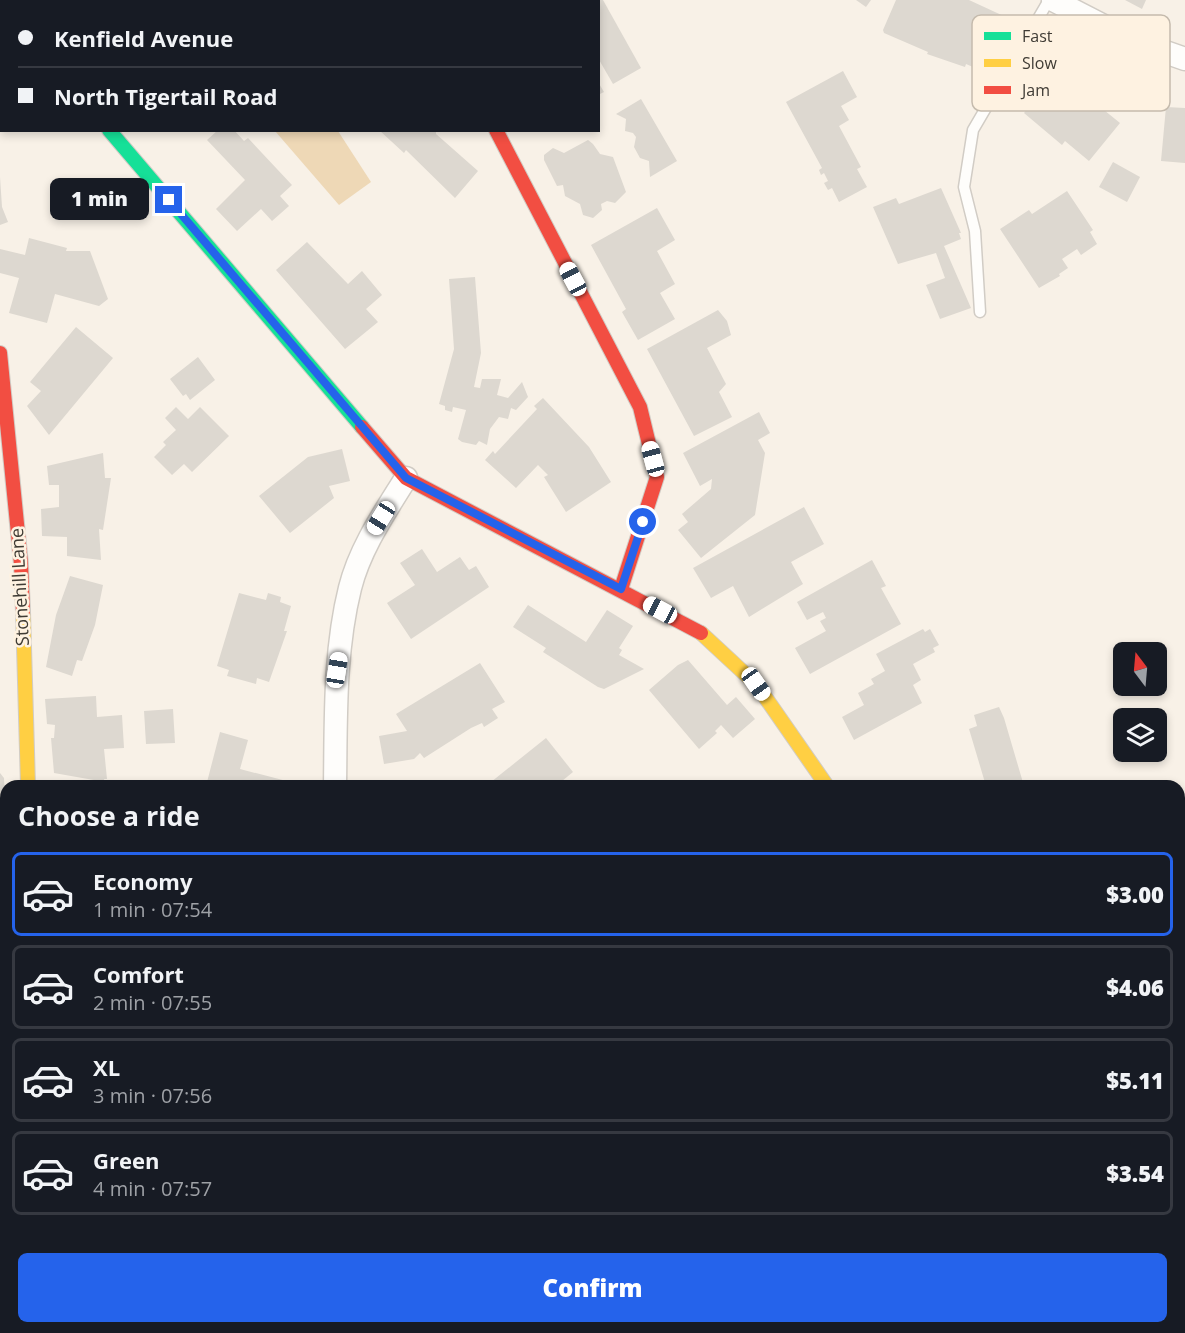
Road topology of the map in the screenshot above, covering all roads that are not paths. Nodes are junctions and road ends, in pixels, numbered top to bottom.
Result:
1 (1051, 0) edge
2 (1042, 15) edge
3 (1081, 15) edge
4 (1170, 54) edge
5 (1185, 59) edge
6 (984, 111) edge
7 (112, 132) edge
8 (497, 132) edge
9 (980, 312) dead end
10 (0, 353) edge
11 (406, 478) junction
12 (621, 589) junction
13 (28, 780) edge
14 (335, 780) edge
15 (823, 780) edge

1 - 2 lane
1 - 3 street
4 - 5 street
6 - 9 lane
7 - 11 street
8 - 12 street
10 - 13 street, Stonehill Lane
11 - 12 street
11 - 14 street
12 - 15 street

